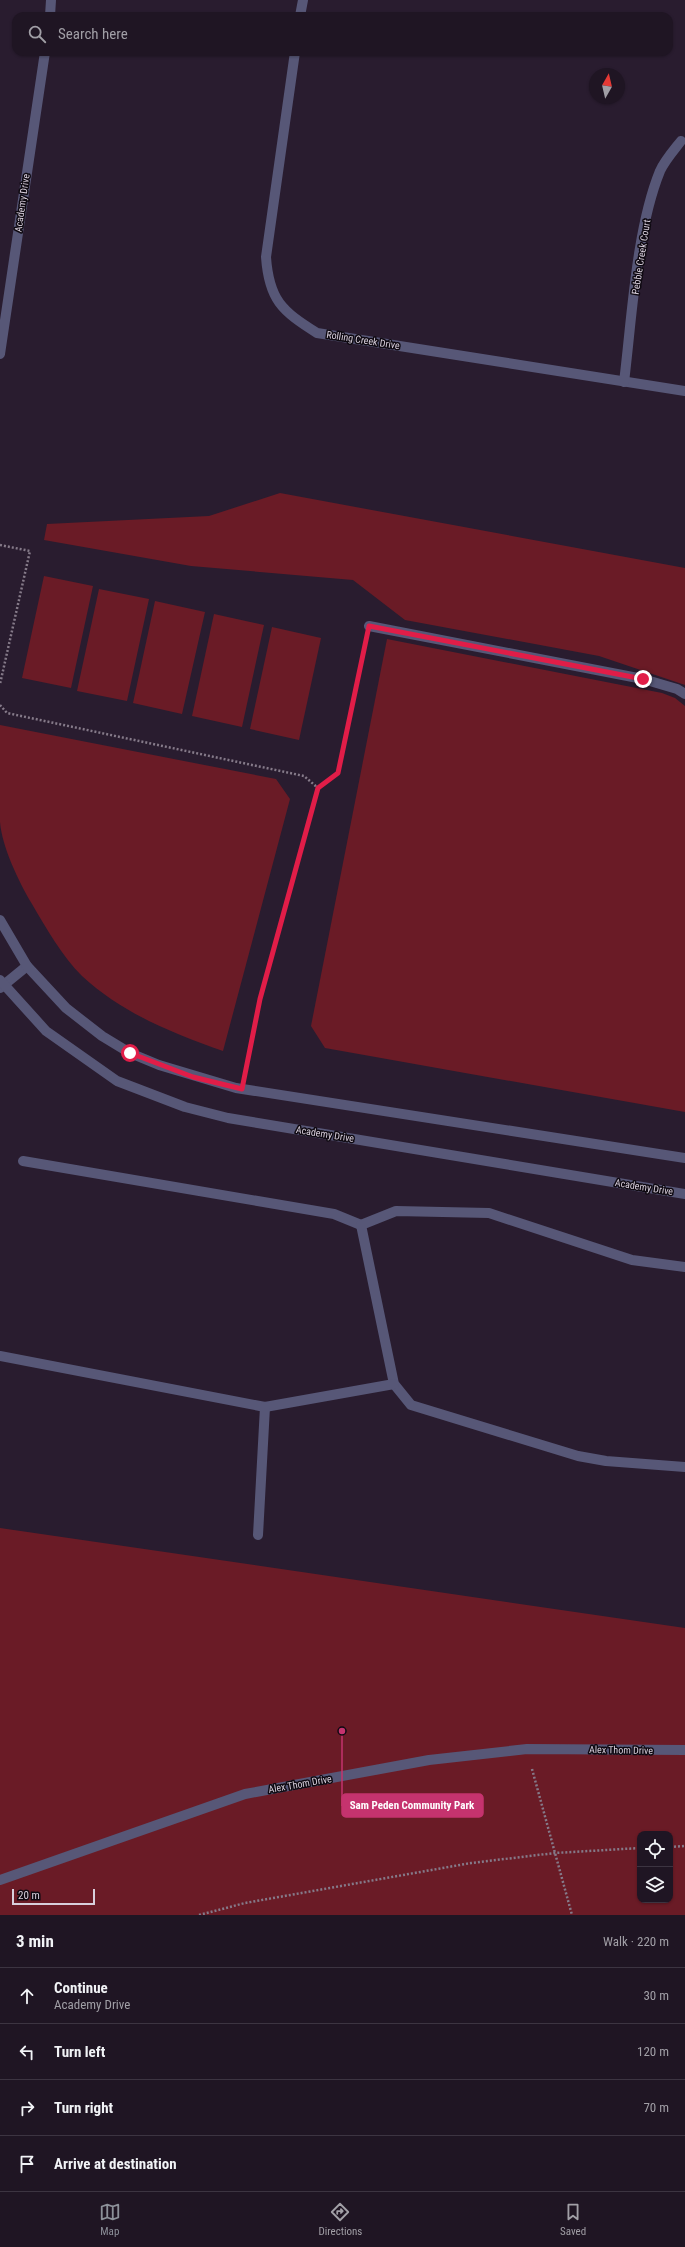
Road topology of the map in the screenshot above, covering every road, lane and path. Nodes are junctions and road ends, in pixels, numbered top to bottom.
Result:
1 (51, 0) edge
2 (303, 0) edge
3 (50, 12) edge
4 (301, 12) edge
5 (44, 56) edge
6 (294, 56) edge
7 (681, 141) dead end
8 (0, 354) edge
9 (624, 382) junction
10 (685, 391) edge
11 (0, 545) edge
12 (369, 626) joint
13 (0, 684) edge
14 (685, 694) edge
15 (0, 705) edge
16 (318, 788) junction
17 (0, 920) edge
18 (27, 966) junction
19 (1, 984) edge
20 (242, 1089) junction
21 (685, 1158) edge
22 (23, 1161) dead end
23 (685, 1194) edge
24 (360, 1226) junction
25 (685, 1267) edge
26 (0, 1356) edge
27 (394, 1384) junction
28 (265, 1406) junction
29 (685, 1467) edge
30 (258, 1535) dead end
31 (527, 1749) junction
32 (685, 1750) edge
33 (685, 1846) edge
34 (673, 1847) edge
35 (637, 1848) edge
36 (555, 1852) junction
37 (0, 1880) edge
38 (199, 1915) edge
39 (572, 1915) edge

1 - 3 street
2 - 4 street
5 - 8 street, Academy Drive
6 - 9 street, Rolling Creek Drive
7 - 9 street, Pebble Creek Court
9 - 10 street, Rolling Creek Drive
11 - 13 path
12 - 14 street
12 - 16 path
15 - 16 path
16 - 20 path
17 - 18 street
18 - 19 street, Academy Drive
18 - 20 street
19 - 23 street, Academy Drive
20 - 21 street
22 - 24 street
24 - 25 street
24 - 27 street
26 - 28 street
27 - 28 street
27 - 29 street
28 - 30 street
31 - 32 street, Alex Thom Drive
31 - 36 path
31 - 37 street, Alex Thom Drive
33 - 34 path
35 - 36 path
36 - 38 path
36 - 39 path

